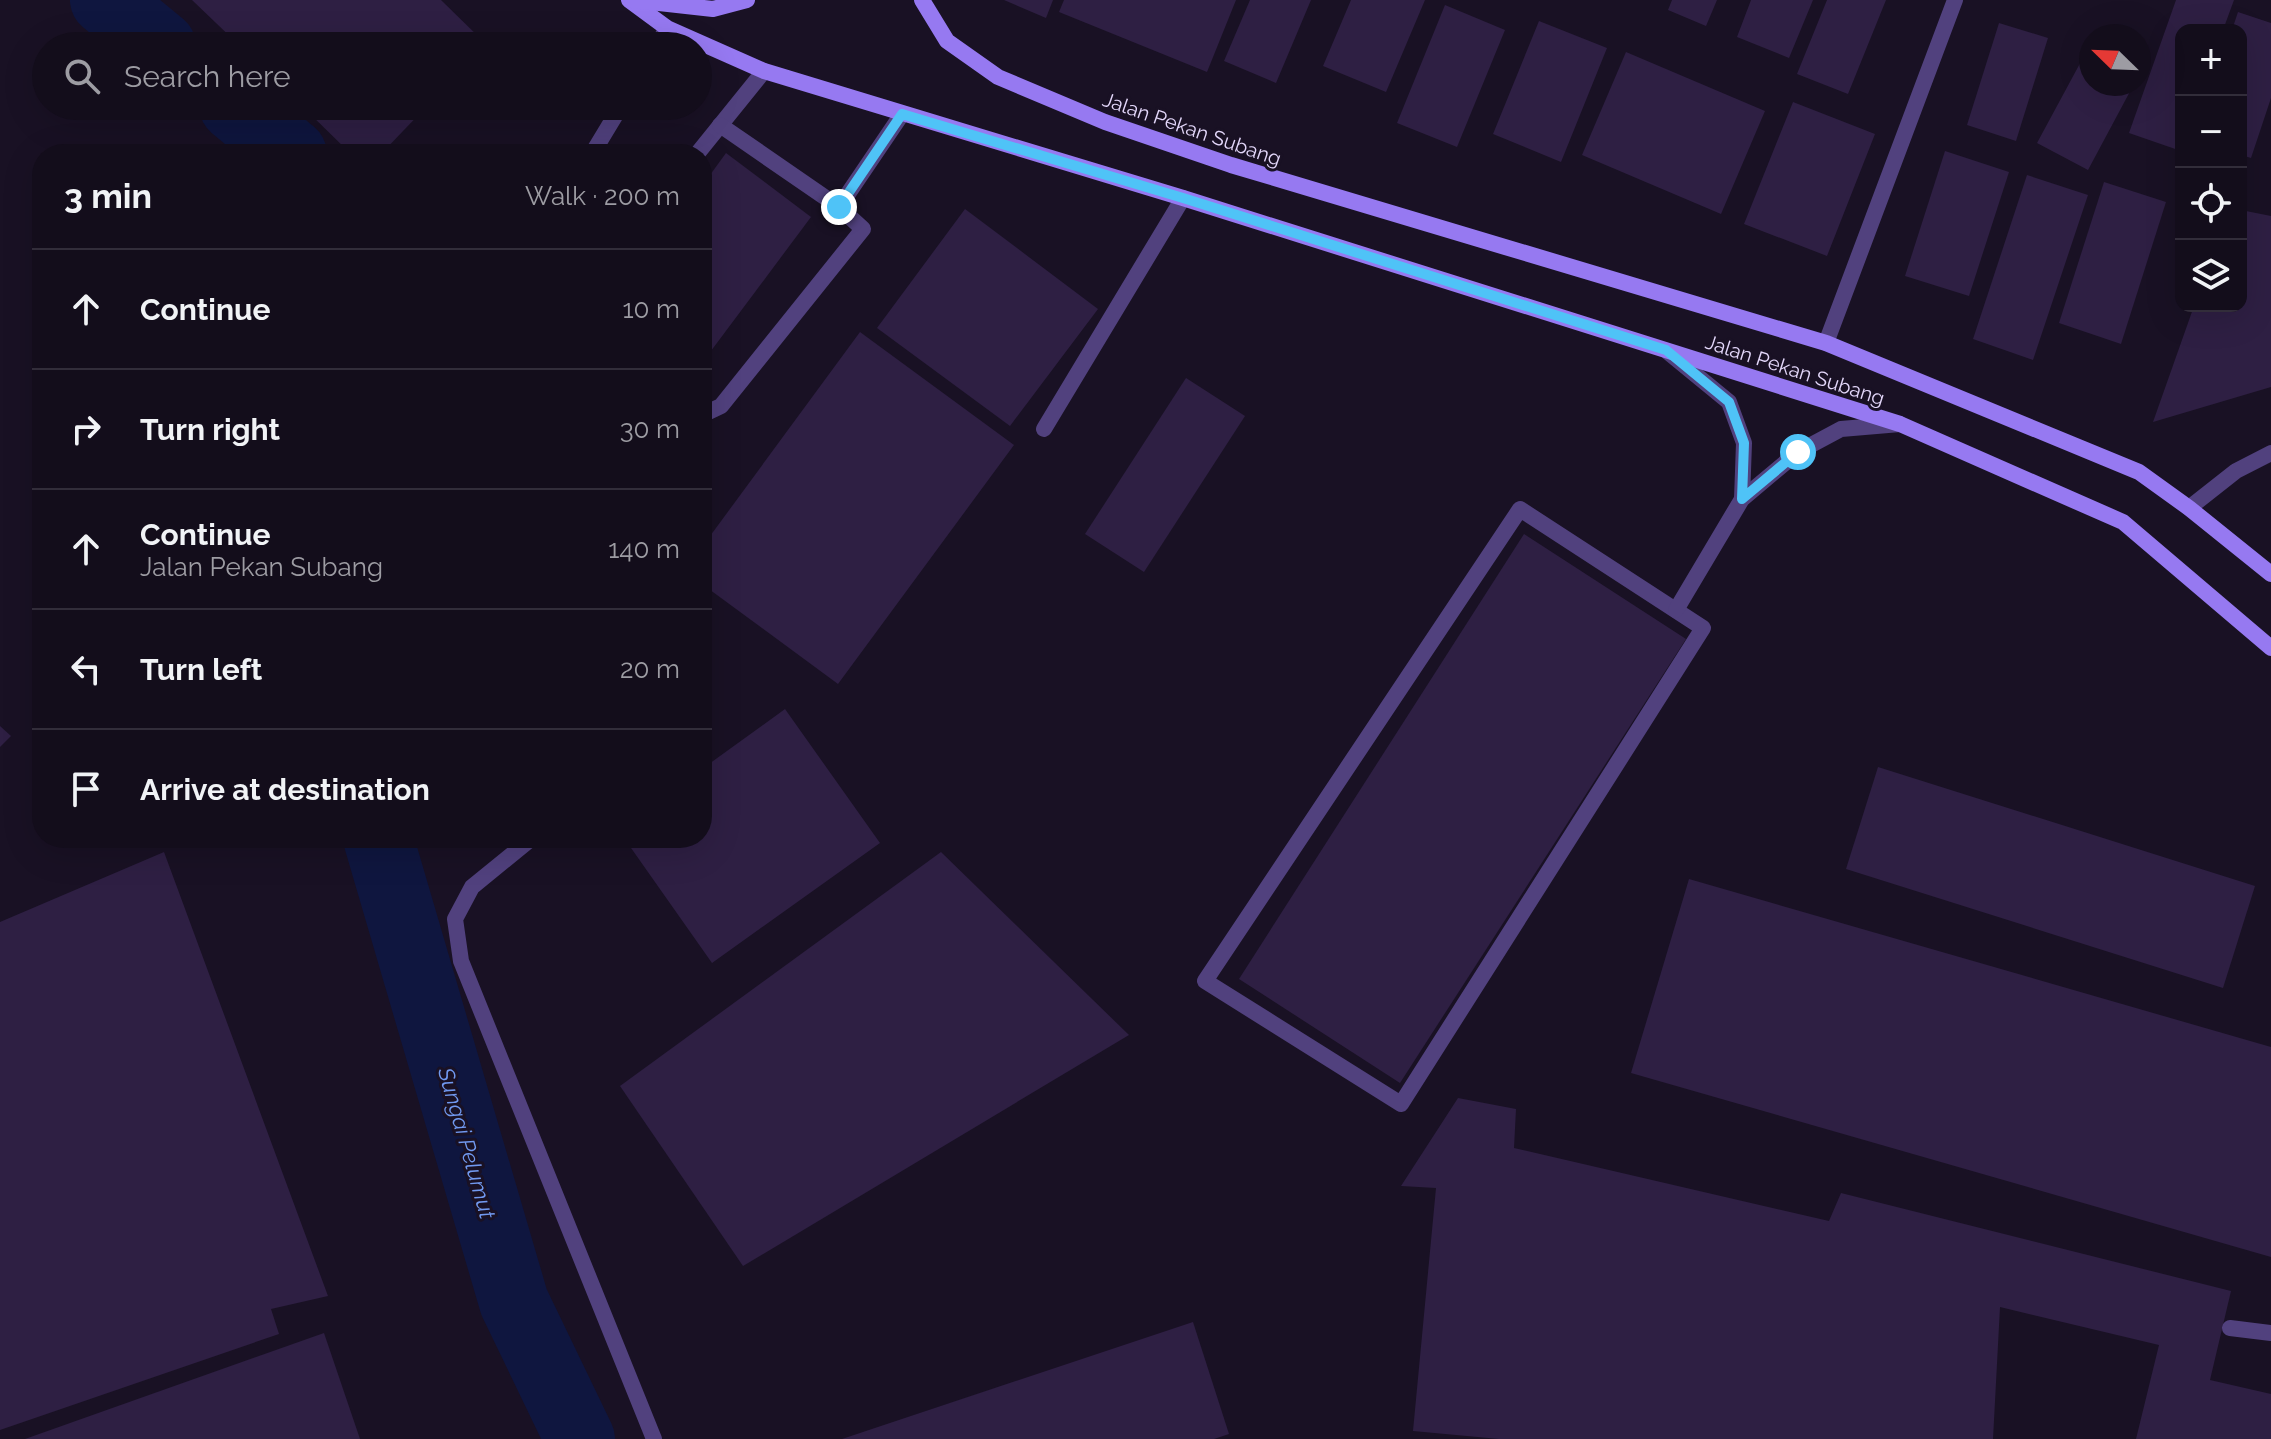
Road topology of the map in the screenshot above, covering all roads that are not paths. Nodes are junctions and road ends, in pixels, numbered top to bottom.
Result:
1 (631, 0) edge
2 (747, 0) edge
3 (922, 0) edge
4 (1955, 0) edge
5 (667, 28) junction
6 (665, 32) edge
7 (676, 32) edge
8 (712, 48) edge
9 (764, 71) junction
10 (902, 114) junction
11 (613, 120) edge
12 (720, 125) junction
13 (598, 144) edge
14 (705, 144) edge
15 (1183, 198) junction
16 (839, 207) junction
17 (1826, 343) junction
18 (1666, 350) junction
19 (712, 410) edge
20 (1900, 424) junction
21 (1044, 429) dead end
22 (2271, 453) edge
23 (1742, 499) junction
24 (2189, 508) junction
25 (2271, 574) edge
26 (1676, 610) junction
27 (2271, 648) edge
28 (520, 848) edge
29 (2230, 1328) dead end
30 (2271, 1333) edge
31 (654, 1439) edge

1 - 2 main road, Jalan Pekan Subang
1 - 5 main road, Jalan Pekan Subang
3 - 17 main road, Jalan Pekan Subang
4 - 17 street
5 - 6 street
5 - 7 main road, Jalan Pekan Subang
8 - 9 main road, Jalan Pekan Subang
9 - 10 main road, Jalan Pekan Subang
9 - 12 street
10 - 15 main road, Jalan Pekan Subang
10 - 16 street
11 - 13 street
12 - 14 street
12 - 16 street
15 - 18 main road, Jalan Pekan Subang
15 - 21 street
16 - 19 street
17 - 24 main road, Jalan Pekan Subang
18 - 20 main road, Jalan Pekan Subang
18 - 23 street
20 - 23 street
20 - 27 main road, Jalan Pekan Subang
22 - 24 street
23 - 26 street
24 - 25 main road, Jalan Pekan Subang
26 - 26 street
28 - 31 street
29 - 30 street

